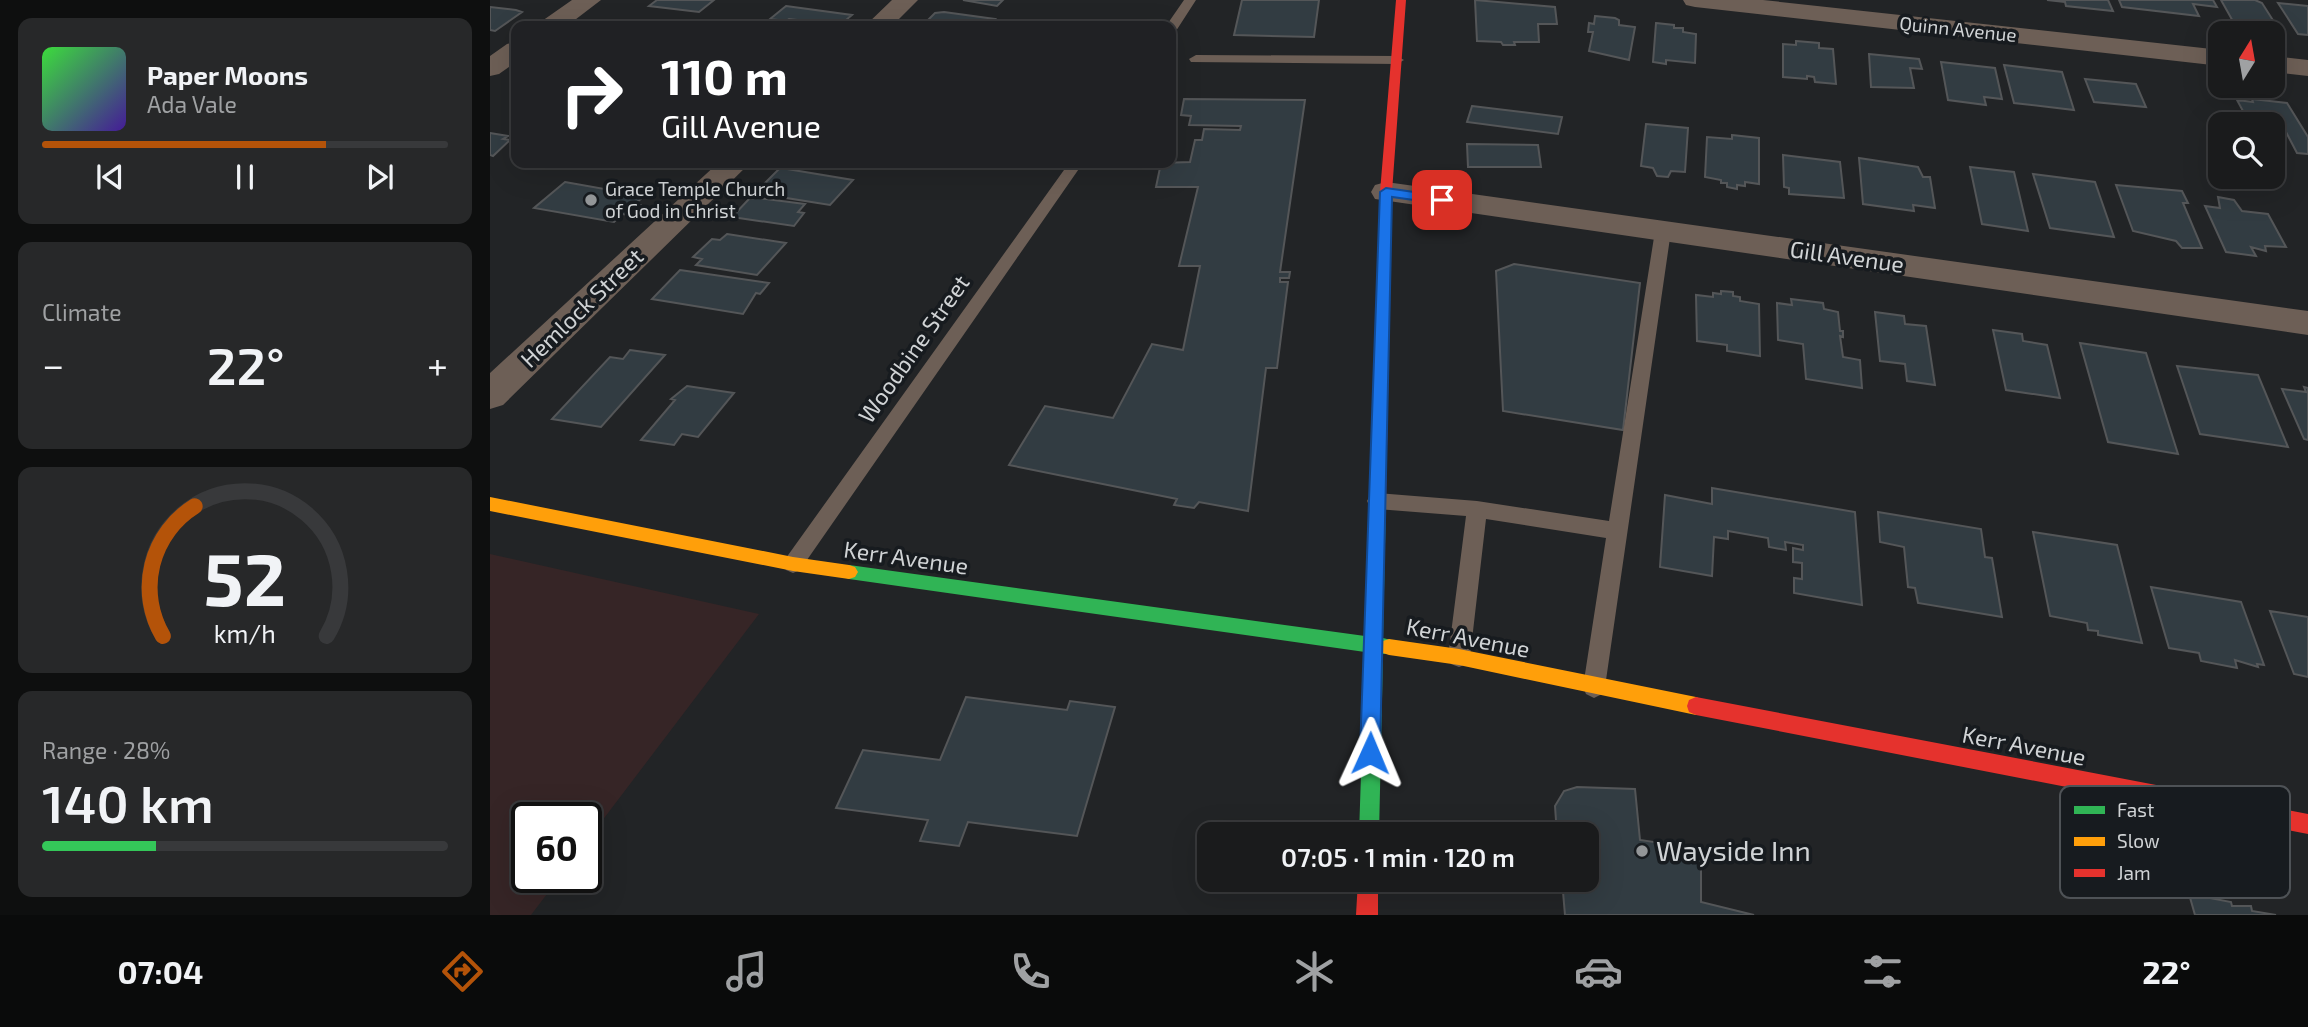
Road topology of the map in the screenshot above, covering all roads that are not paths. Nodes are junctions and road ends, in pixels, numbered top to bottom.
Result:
1 (589, 0) edge
2 (906, 0) edge
3 (1190, 0) edge
4 (1401, 0) edge
5 (1695, 0) edge
6 (558, 21) edge
7 (883, 21) edge
8 (1176, 21) edge
9 (511, 53) edge
10 (2208, 57) edge
11 (1196, 59) dead end
12 (1396, 60) junction
13 (2286, 65) edge
14 (490, 68) edge
15 (2308, 68) edge
16 (730, 168) edge
17 (1072, 168) edge
18 (1386, 192) junction
19 (1663, 231) junction
20 (2308, 323) edge
21 (490, 395) edge
22 (1377, 501) junction
23 (490, 504) edge
24 (1477, 509) junction
25 (1618, 531) junction
26 (793, 564) junction
27 (1372, 644) junction
28 (1459, 657) junction
29 (1594, 687) junction
30 (2110, 786) edge
31 (2290, 821) edge
32 (1369, 822) edge
33 (2308, 824) edge
34 (1368, 892) edge
35 (1367, 915) edge

1 - 6 street
2 - 7 street
3 - 8 lane
4 - 12 street
5 - 10 street, Quinn Avenue
9 - 14 street
11 - 12 lane
12 - 18 street
13 - 15 street
16 - 21 street, Hemlock Street
17 - 26 lane, Woodbine Street
18 - 19 street, Gill Avenue
18 - 22 street
19 - 20 street, Gill Avenue
19 - 25 lane
22 - 24 lane
22 - 27 street
23 - 26 street, Kerr Avenue
24 - 25 lane
24 - 28 lane
25 - 29 lane
26 - 27 street, Kerr Avenue
27 - 28 street, Kerr Avenue
27 - 32 street
28 - 29 street, Kerr Avenue
29 - 30 street, Kerr Avenue
31 - 33 street, Kerr Avenue
34 - 35 street

